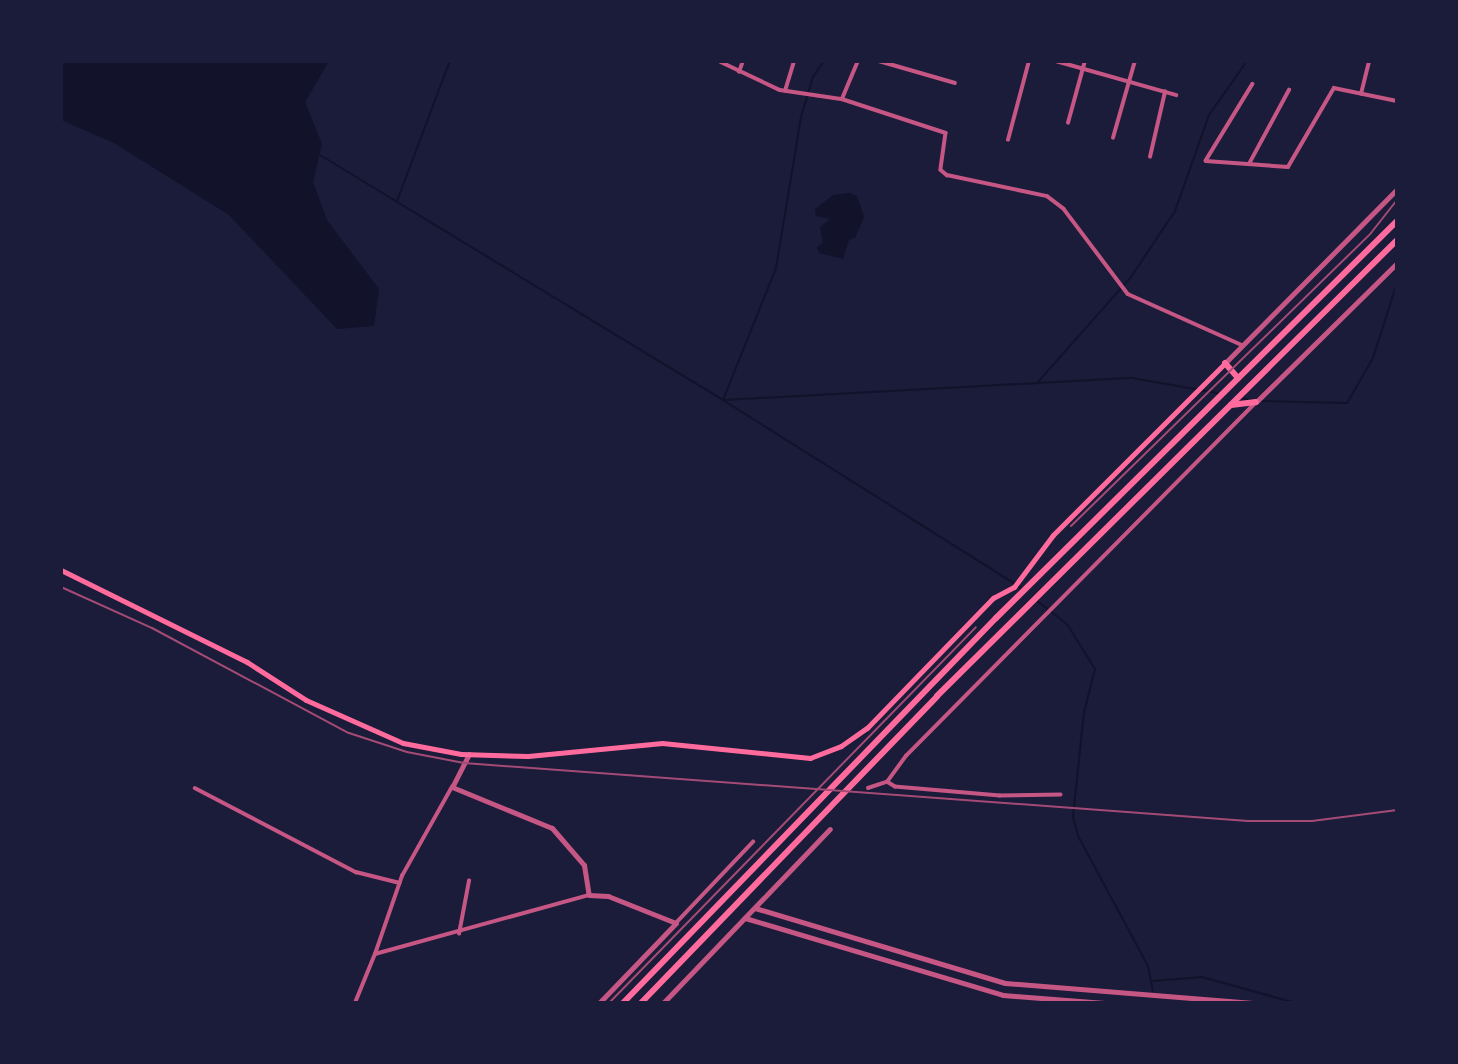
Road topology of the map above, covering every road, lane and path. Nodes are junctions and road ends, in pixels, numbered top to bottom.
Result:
1 (743, 61) edge
2 (794, 61) edge
3 (858, 61) edge
4 (878, 61) edge
5 (1029, 61) edge
6 (1056, 61) edge
7 (1085, 61) edge
8 (1135, 61) edge
9 (1369, 61) edge
10 (721, 62) edge
11 (1083, 69) junction
12 (739, 72) junction
13 (1129, 82) junction
14 (955, 83) dead end
15 (1253, 84) dead end
16 (1289, 90) dead end
17 (785, 91) junction
18 (1165, 92) junction
19 (1361, 94) junction
20 (1176, 95) dead end
21 (842, 99) junction
22 (1397, 101) edge
23 (1068, 123) dead end
24 (1113, 138) dead end
25 (1008, 140) dead end
26 (1150, 157) dead end
27 (1249, 164) junction
28 (1397, 189) edge
29 (1397, 221) edge
30 (1397, 240) edge
31 (1397, 263) edge
32 (1242, 345) junction
33 (1225, 363) junction
34 (1238, 378) junction
35 (1257, 400) junction
36 (1229, 406) junction
37 (61, 570) edge
38 (469, 754) junction
39 (887, 782) junction
40 (452, 787) junction
41 (195, 788) dead end
42 (868, 788) dead end
43 (1061, 795) dead end
44 (830, 829) dead end
45 (753, 842) dead end
46 (469, 881) dead end
47 (400, 883) junction
48 (589, 895) junction
49 (755, 908) junction
50 (745, 918) junction
51 (676, 923) junction
52 (459, 934) junction
53 (375, 954) junction
54 (355, 1003) edge
55 (599, 1003) edge
56 (623, 1003) edge
57 (641, 1003) edge
58 (663, 1003) edge
59 (1105, 1003) edge
60 (1254, 1003) edge

1 - 12 street
2 - 17 street
3 - 21 street
4 - 14 street
5 - 25 street
6 - 11 street
7 - 11 street
8 - 13 street
9 - 19 street
10 - 12 street
11 - 13 street
11 - 23 street
12 - 17 street
13 - 18 street
13 - 24 street
15 - 27 street
16 - 27 street
17 - 21 street
18 - 20 street
18 - 26 street
19 - 22 street
19 - 27 street
21 - 32 street
28 - 32 street
29 - 34 highway
30 - 36 highway
31 - 35 street
32 - 33 street
33 - 34 highway
33 - 38 main road
34 - 56 highway
35 - 36 highway
35 - 39 street
36 - 57 highway
37 - 38 main road
38 - 40 street
39 - 42 street
39 - 43 street
40 - 47 street
40 - 48 street
41 - 47 street
44 - 49 street
45 - 51 street
46 - 52 street
47 - 53 street
48 - 51 street
48 - 52 street
49 - 50 street
49 - 60 street
50 - 58 street
50 - 59 street
51 - 55 street
52 - 53 street
53 - 54 street

